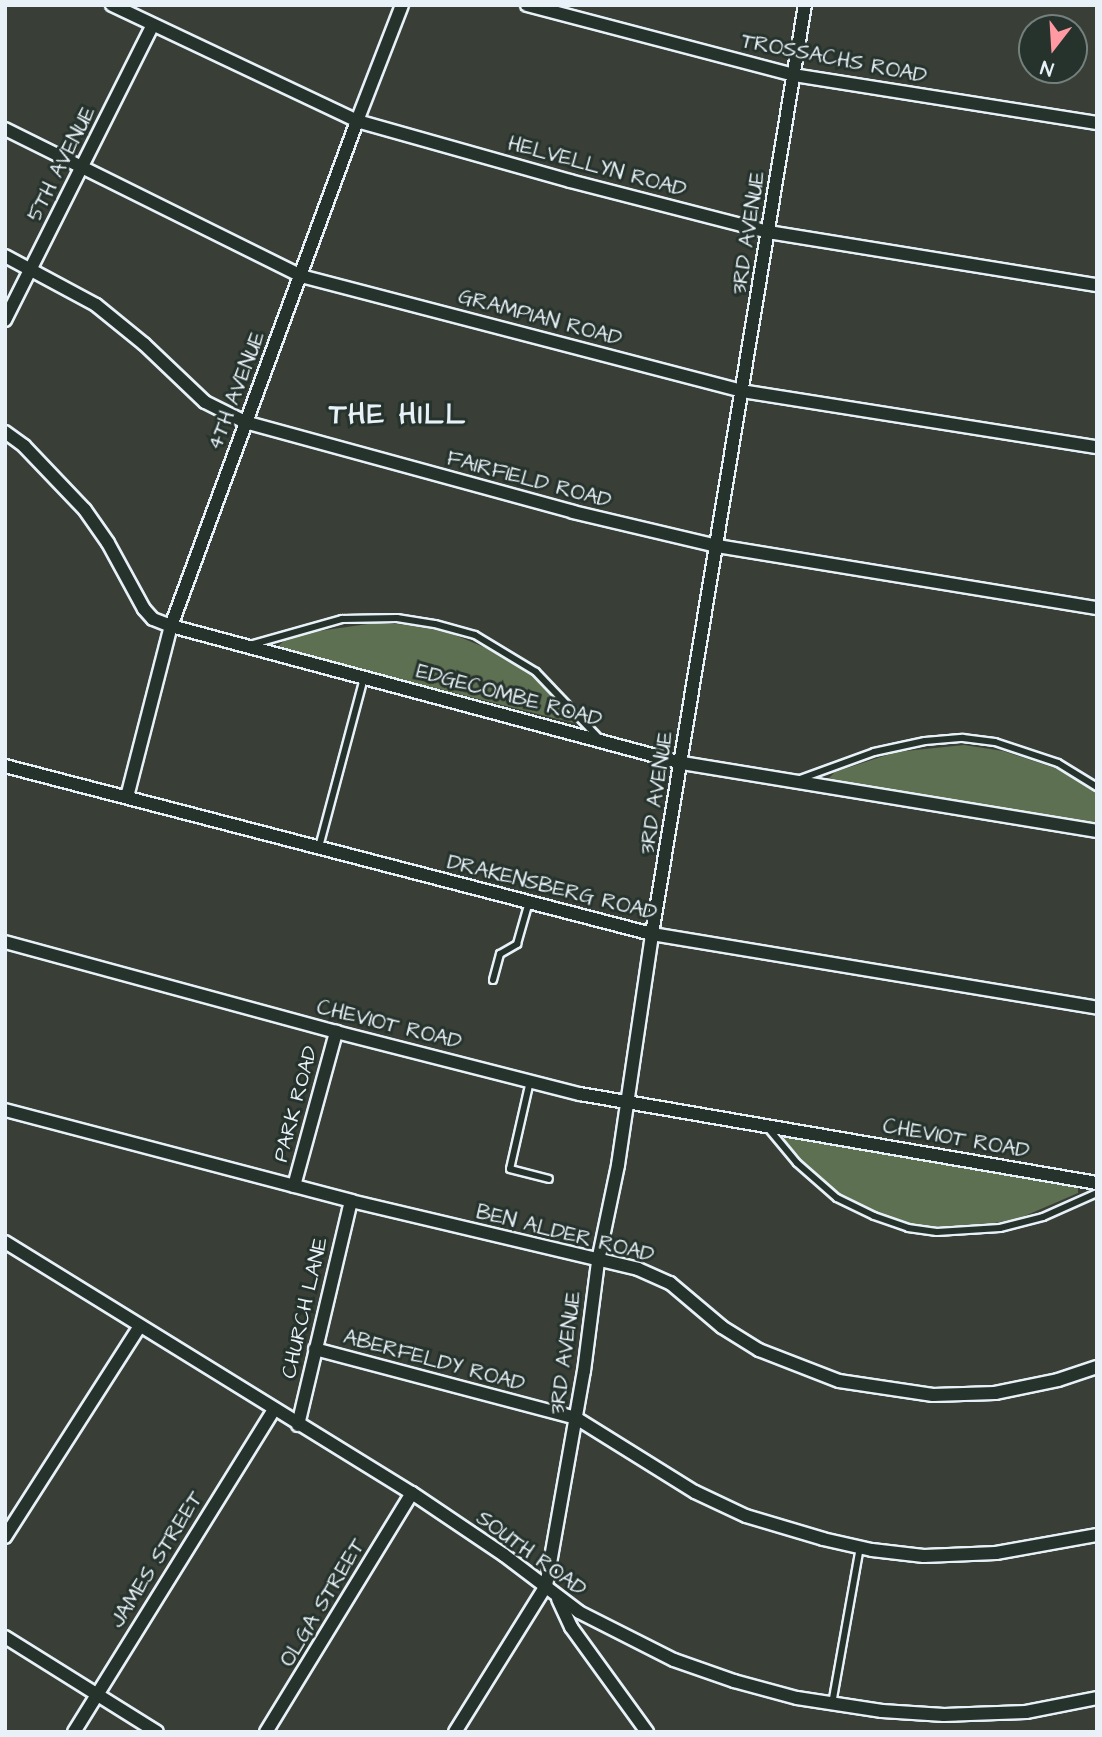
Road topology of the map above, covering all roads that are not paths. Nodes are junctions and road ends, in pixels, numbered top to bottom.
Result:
1 (113, 5) edge
2 (402, 5) edge
3 (527, 5) edge
4 (805, 5) edge
5 (153, 25) junction
6 (794, 75) junction
7 (356, 121) junction
8 (1097, 123) edge
9 (5, 129) edge
10 (82, 167) junction
11 (768, 232) junction
12 (5, 256) edge
13 (31, 267) junction
14 (302, 276) junction
15 (1097, 285) edge
16 (5, 320) edge
17 (742, 391) junction
18 (244, 422) junction
19 (5, 432) edge
20 (1097, 447) edge
21 (717, 547) junction
22 (1097, 608) edge
23 (171, 626) junction
24 (247, 646) junction
25 (364, 678) junction
26 (602, 741) junction
27 (682, 763) junction
28 (5, 766) edge
29 (797, 781) junction
30 (1097, 787) edge
31 (127, 797) junction
32 (1097, 831) edge
33 (319, 847) junction
34 (529, 902) junction
35 (652, 934) junction
36 (5, 942) edge
37 (493, 980) dead end
38 (1097, 1008) edge
39 (336, 1032) junction
40 (530, 1081) junction
41 (626, 1103) junction
42 (5, 1110) edge
43 (767, 1126) junction
44 (549, 1179) dead end
45 (1097, 1183) edge
46 (295, 1186) junction
47 (1097, 1194) edge
48 (351, 1201) junction
49 (5, 1242) edge
50 (598, 1261) junction
51 (140, 1326) junction
52 (315, 1349) junction
53 (1097, 1367) edge
54 (274, 1409) junction
55 (576, 1418) junction
56 (298, 1425) junction
57 (412, 1493) junction
58 (1097, 1535) edge
59 (5, 1537) edge
60 (860, 1547) junction
61 (546, 1586) junction
62 (558, 1599) junction
63 (5, 1637) edge
64 (96, 1693) junction
65 (1097, 1698) edge
66 (832, 1704) junction
67 (74, 1732) edge
68 (157, 1732) edge
69 (266, 1732) edge
70 (455, 1732) edge
71 (646, 1732) edge

1 - 5 street, HELVELLYN ROAD
2 - 7 street, 4TH AVENUE
3 - 6 street, TROSSACHS ROAD
4 - 6 street, 3RD AVENUE
5 - 7 street, HELVELLYN ROAD
5 - 10 street, 5TH AVENUE
6 - 8 street, TROSSACHS ROAD
6 - 11 street, 3RD AVENUE
7 - 11 street, HELVELLYN ROAD
7 - 14 street, 4TH AVENUE
9 - 10 street, GRAMPIAN ROAD
10 - 13 street, 5TH AVENUE
10 - 14 street, GRAMPIAN ROAD
11 - 15 street, HELVELLYN ROAD
11 - 17 street, 3RD AVENUE
12 - 13 street, FAIRFIELD ROAD
13 - 16 street, 5TH AVENUE
13 - 18 street, FAIRFIELD ROAD
14 - 17 street, GRAMPIAN ROAD
14 - 18 street, 4TH AVENUE
17 - 20 street, GRAMPIAN ROAD
17 - 21 street, 3RD AVENUE
18 - 21 street, FAIRFIELD ROAD
18 - 23 street, 4TH AVENUE
19 - 23 street, EDGECOMBE ROAD
21 - 22 street, FAIRFIELD ROAD
21 - 27 street, 3RD AVENUE
23 - 24 street, EDGECOMBE ROAD
23 - 31 street, 4TH AVENUE
24 - 25 street, EDGECOMBE ROAD
24 - 26 lane
25 - 26 street, EDGECOMBE ROAD
25 - 33 lane
26 - 27 street, EDGECOMBE ROAD
27 - 29 street, EDGECOMBE ROAD
27 - 35 street, 3RD AVENUE
28 - 31 street, DRAKENSBERG ROAD
29 - 30 lane
29 - 32 street, EDGECOMBE ROAD
31 - 33 street, DRAKENSBERG ROAD
33 - 34 street, DRAKENSBERG ROAD
34 - 35 street, DRAKENSBERG ROAD
34 - 37 lane
35 - 38 street, DRAKENSBERG ROAD
35 - 41 street, 3RD AVENUE
36 - 39 street, CHEVIOT ROAD
39 - 40 street, CHEVIOT ROAD
39 - 46 street, PARK ROAD
40 - 41 street, CHEVIOT ROAD
40 - 44 lane
41 - 43 street, CHEVIOT ROAD
41 - 50 street, 3RD AVENUE
42 - 46 street, BEN ALDER ROAD
43 - 45 street, CHEVIOT ROAD
43 - 47 lane
46 - 48 street, BEN ALDER ROAD
48 - 50 street, BEN ALDER ROAD
48 - 52 street, CHURCH LANE
49 - 51 street, SOUTH ROAD
50 - 53 street, BEN ALDER ROAD
50 - 55 street, 3RD AVENUE
51 - 54 street, SOUTH ROAD
51 - 59 street
52 - 55 street, ABERFELDY ROAD
52 - 56 street, CHURCH LANE
54 - 56 street, SOUTH ROAD
54 - 64 street, JAMES STREET
55 - 60 street, ABERFELDY ROAD
55 - 61 street, 3RD AVENUE
56 - 57 street, SOUTH ROAD
57 - 61 street, SOUTH ROAD
57 - 69 street, OLGA STREET
58 - 60 street, ABERFELDY ROAD
60 - 66 lane
61 - 62 street, SOUTH ROAD
61 - 70 street
62 - 66 street, SOUTH ROAD
62 - 71 street
63 - 64 street
64 - 67 street, JAMES STREET
64 - 68 street
65 - 66 street, SOUTH ROAD

